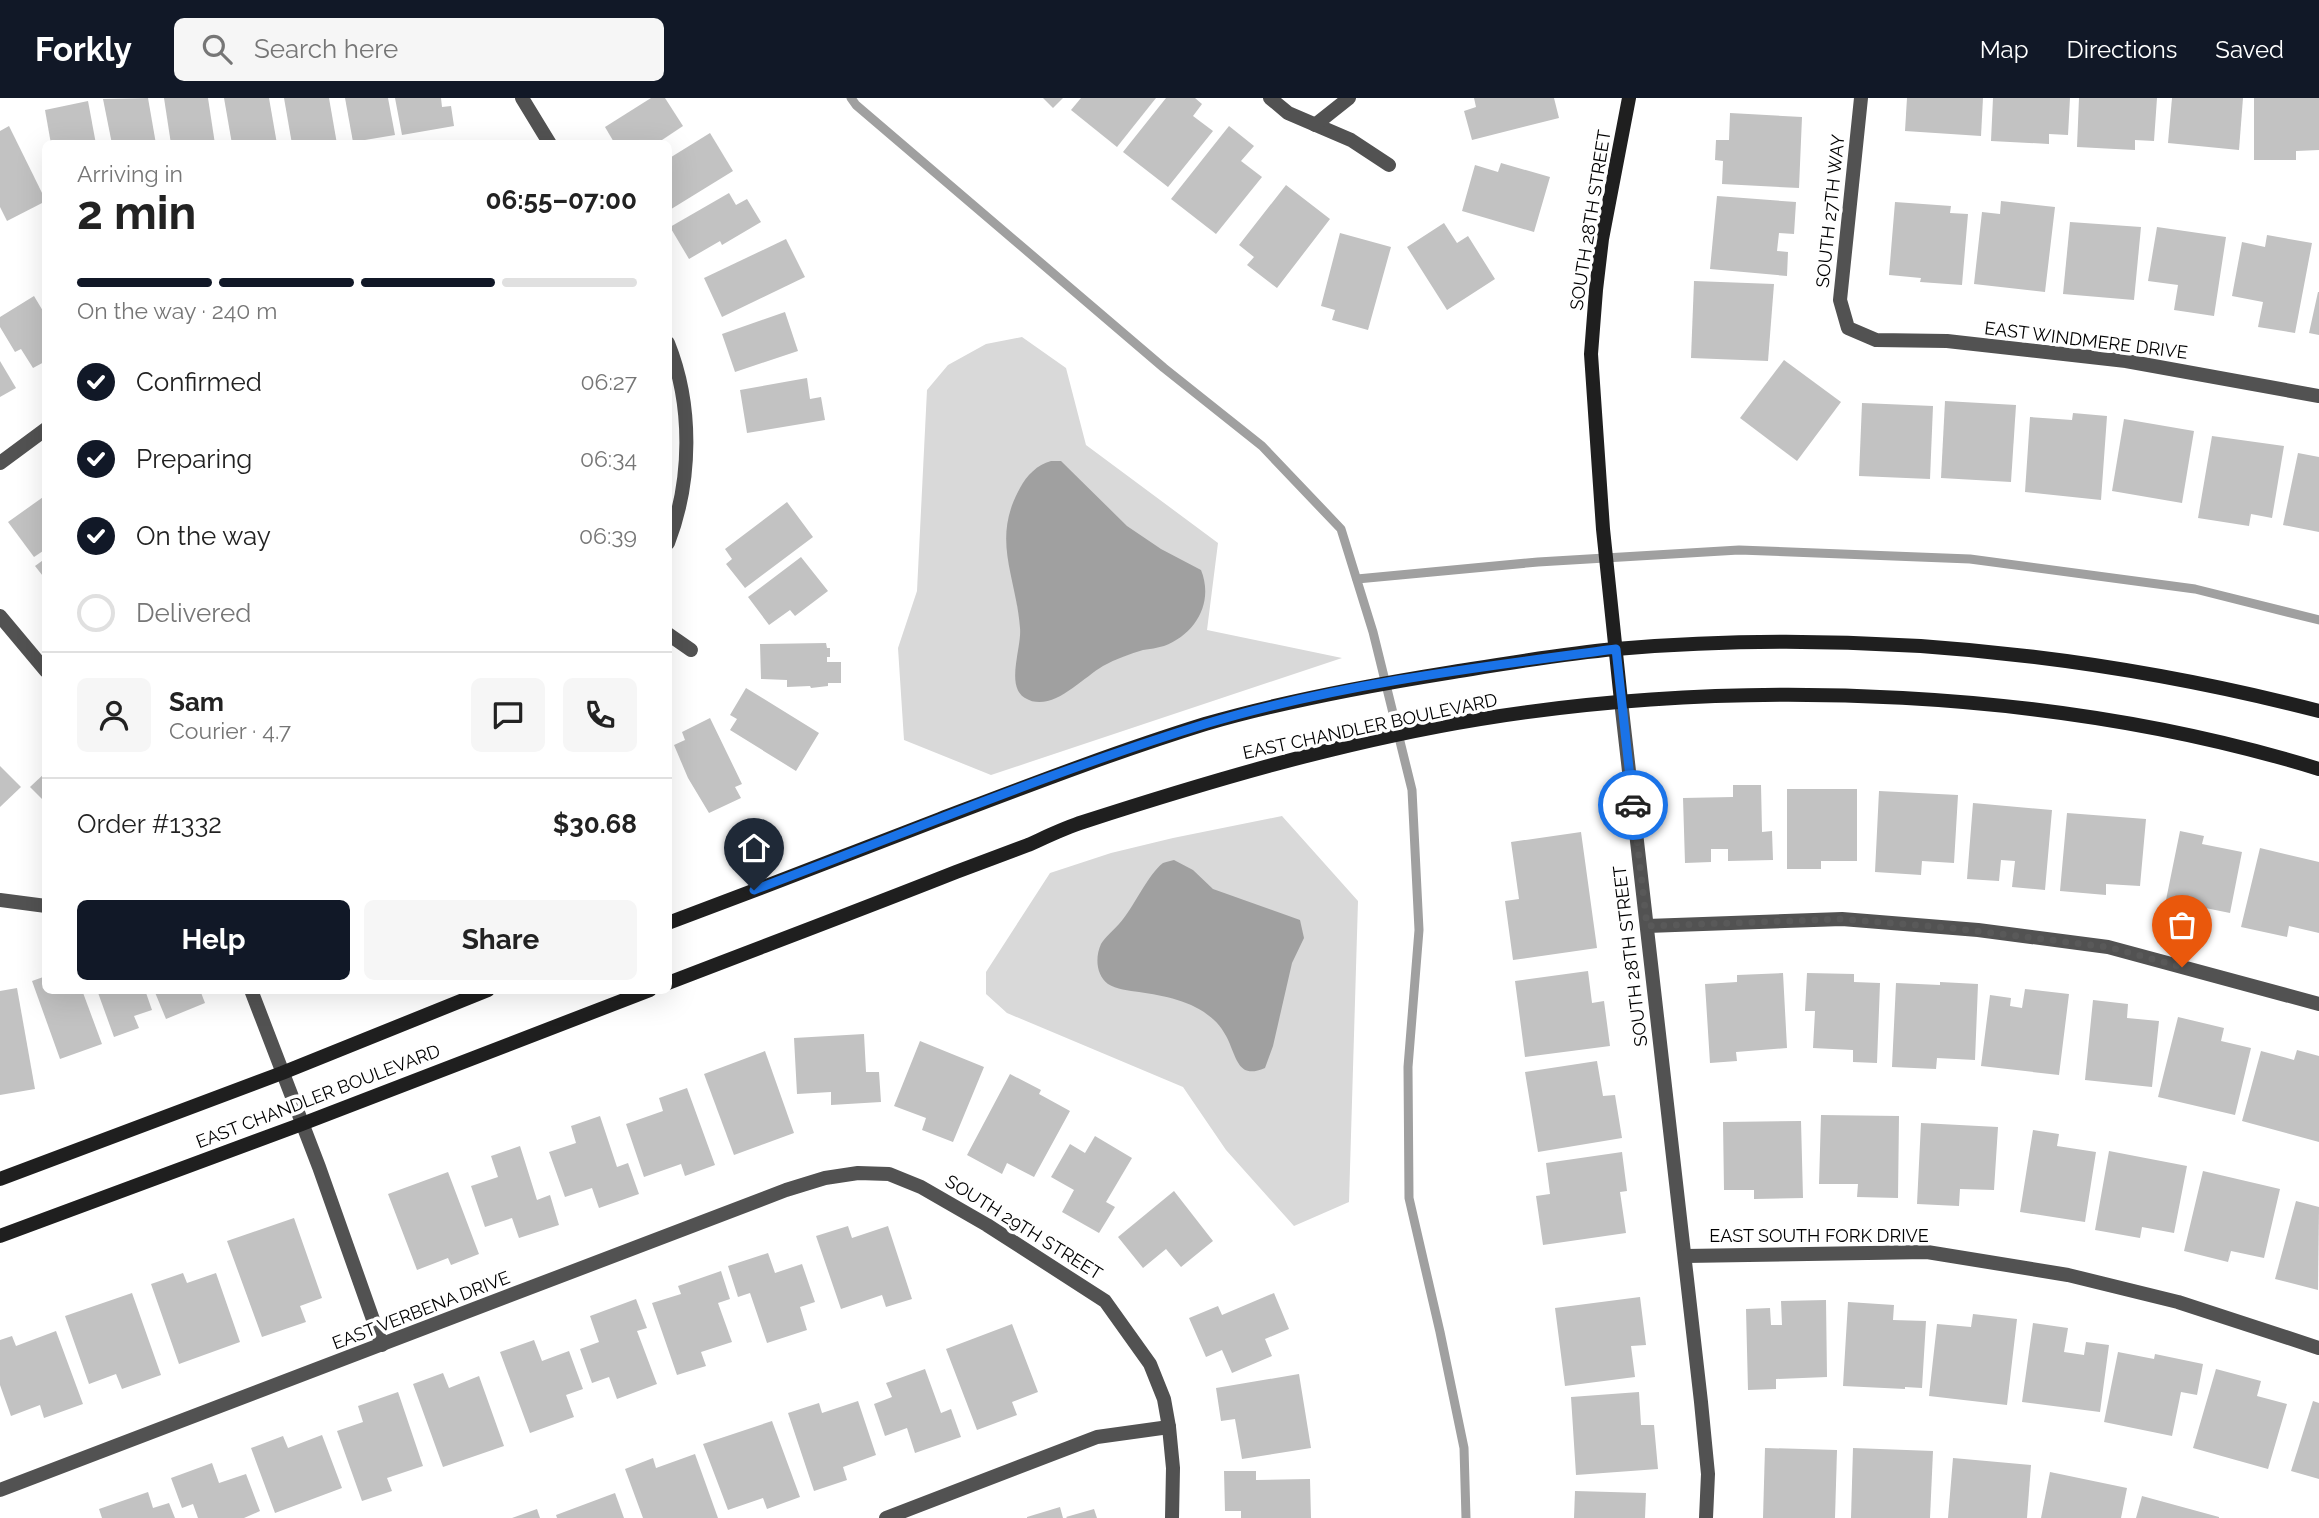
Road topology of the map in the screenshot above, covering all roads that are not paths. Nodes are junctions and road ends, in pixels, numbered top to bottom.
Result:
1 (522, 98) edge
2 (1270, 98) edge
3 (1349, 98) edge
4 (1629, 98) edge
5 (1861, 98) edge
6 (1315, 125) junction
7 (548, 140) edge
8 (1390, 165) dead end
9 (1848, 327) joint
10 (672, 355) edge
11 (2319, 396) edge
12 (42, 432) edge
13 (0, 463) edge
14 (672, 533) edge
15 (0, 616) edge
16 (672, 637) edge
17 (1616, 649) junction
18 (691, 650) dead end
19 (42, 666) edge
20 (1621, 701) junction
21 (2319, 711) edge
22 (2319, 769) edge
23 (0, 900) edge
24 (42, 905) edge
25 (672, 921) edge
26 (1647, 926) junction
27 (672, 981) edge
28 (252, 994) edge
29 (478, 994) edge
30 (640, 994) edge
31 (2319, 1004) edge
32 (282, 1073) junction
33 (302, 1124) junction
34 (858, 1173) joint
35 (0, 1179) edge
36 (0, 1236) edge
37 (1685, 1256) junction
38 (382, 1345) junction
39 (2319, 1348) edge
40 (1169, 1427) junction
41 (0, 1490) edge
42 (886, 1518) edge
43 (1172, 1518) edge
44 (1706, 1518) edge

1 - 7 street
2 - 6 street
3 - 6 street
4 - 17 main road, SOUTH 28TH STREET
5 - 9 street, SOUTH 27TH WAY
6 - 8 street
9 - 11 street, EAST WINDMERE DRIVE
10 - 14 street
12 - 13 street
15 - 19 street
16 - 18 street
17 - 20 main road, SOUTH 28TH STREET
17 - 21 main road, EAST CHANDLER BOULEVARD
17 - 25 main road, EAST CHANDLER BOULEVARD
20 - 22 main road, EAST CHANDLER BOULEVARD
20 - 26 street, SOUTH 28TH STREET
20 - 27 main road, EAST CHANDLER BOULEVARD
23 - 24 street
26 - 31 street
26 - 37 street, SOUTH 28TH STREET
28 - 32 street
29 - 32 main road, EAST CHANDLER BOULEVARD
30 - 33 main road, EAST CHANDLER BOULEVARD
32 - 33 street
32 - 35 main road, EAST CHANDLER BOULEVARD
33 - 36 main road, EAST CHANDLER BOULEVARD
33 - 38 street
34 - 38 street, EAST VERBENA DRIVE
34 - 40 street, SOUTH 29TH STREET
37 - 39 street, EAST SOUTH FORK DRIVE
37 - 44 street, SOUTH 28TH STREET
38 - 41 street, EAST VERBENA DRIVE
40 - 42 street
40 - 43 street, SOUTH 29TH STREET

